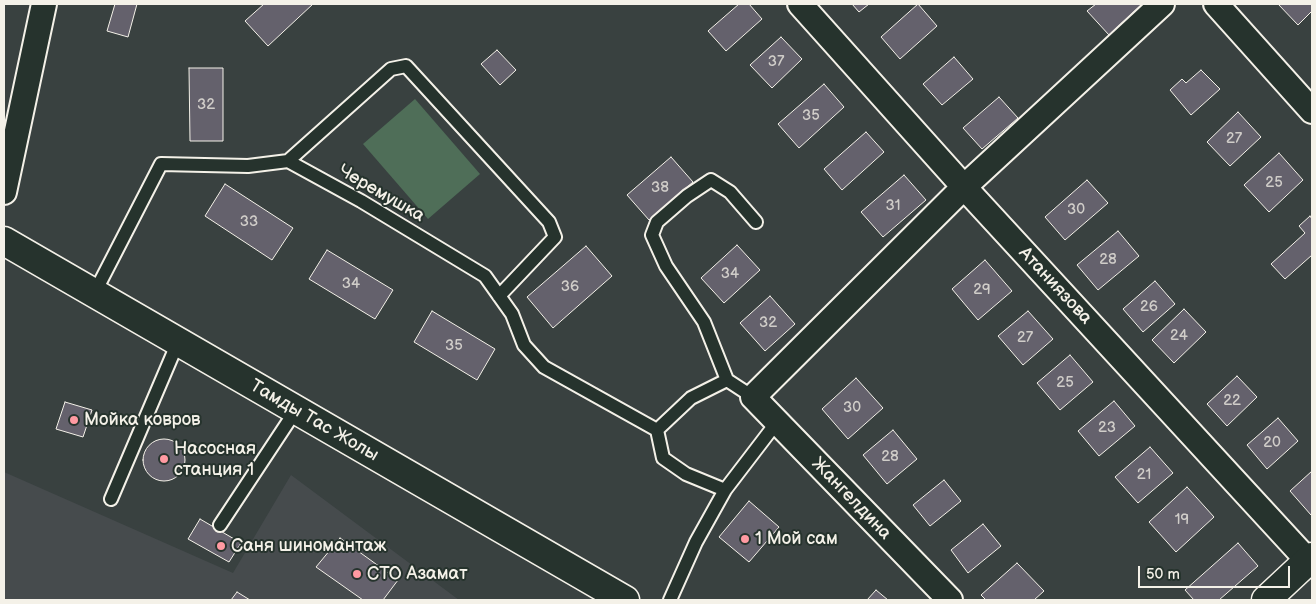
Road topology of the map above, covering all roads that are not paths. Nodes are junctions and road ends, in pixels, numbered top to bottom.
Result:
1 (44, 4) edge
2 (800, 4) edge
3 (1162, 4) edge
4 (1216, 4) edge
5 (1312, 111) edge
6 (288, 161) junction
7 (964, 188) junction
8 (4, 192) edge
9 (756, 222) dead end
10 (4, 242) edge
11 (94, 294) junction
12 (500, 296) junction
13 (178, 342) junction
14 (727, 380) junction
15 (753, 397) junction
16 (296, 410) junction
17 (777, 422) junction
18 (657, 430) junction
19 (725, 490) junction
20 (111, 499) dead end
21 (220, 525) dead end
22 (1311, 561) edge
23 (625, 600) edge
24 (670, 600) edge
25 (950, 600) edge
26 (1266, 600) edge

1 - 8 street
2 - 7 street, Атаниязова
3 - 7 street
4 - 5 street
6 - 11 lane
6 - 12 lane, Черемушка
6 - 12 lane
7 - 15 street
7 - 22 street, Атаниязова
9 - 14 lane
10 - 11 main road, Тамды Тас Жолы
11 - 13 main road, Тамды Тас Жолы
12 - 18 lane, Черемушка
13 - 16 main road, Тамды Тас Жолы
13 - 20 lane
14 - 15 lane
14 - 18 lane
15 - 17 street, Жангелдина
16 - 21 lane
16 - 23 main road, Тамды Тас Жолы
17 - 19 lane
17 - 25 street, Жангелдина
18 - 19 lane
19 - 24 lane
22 - 26 main road

